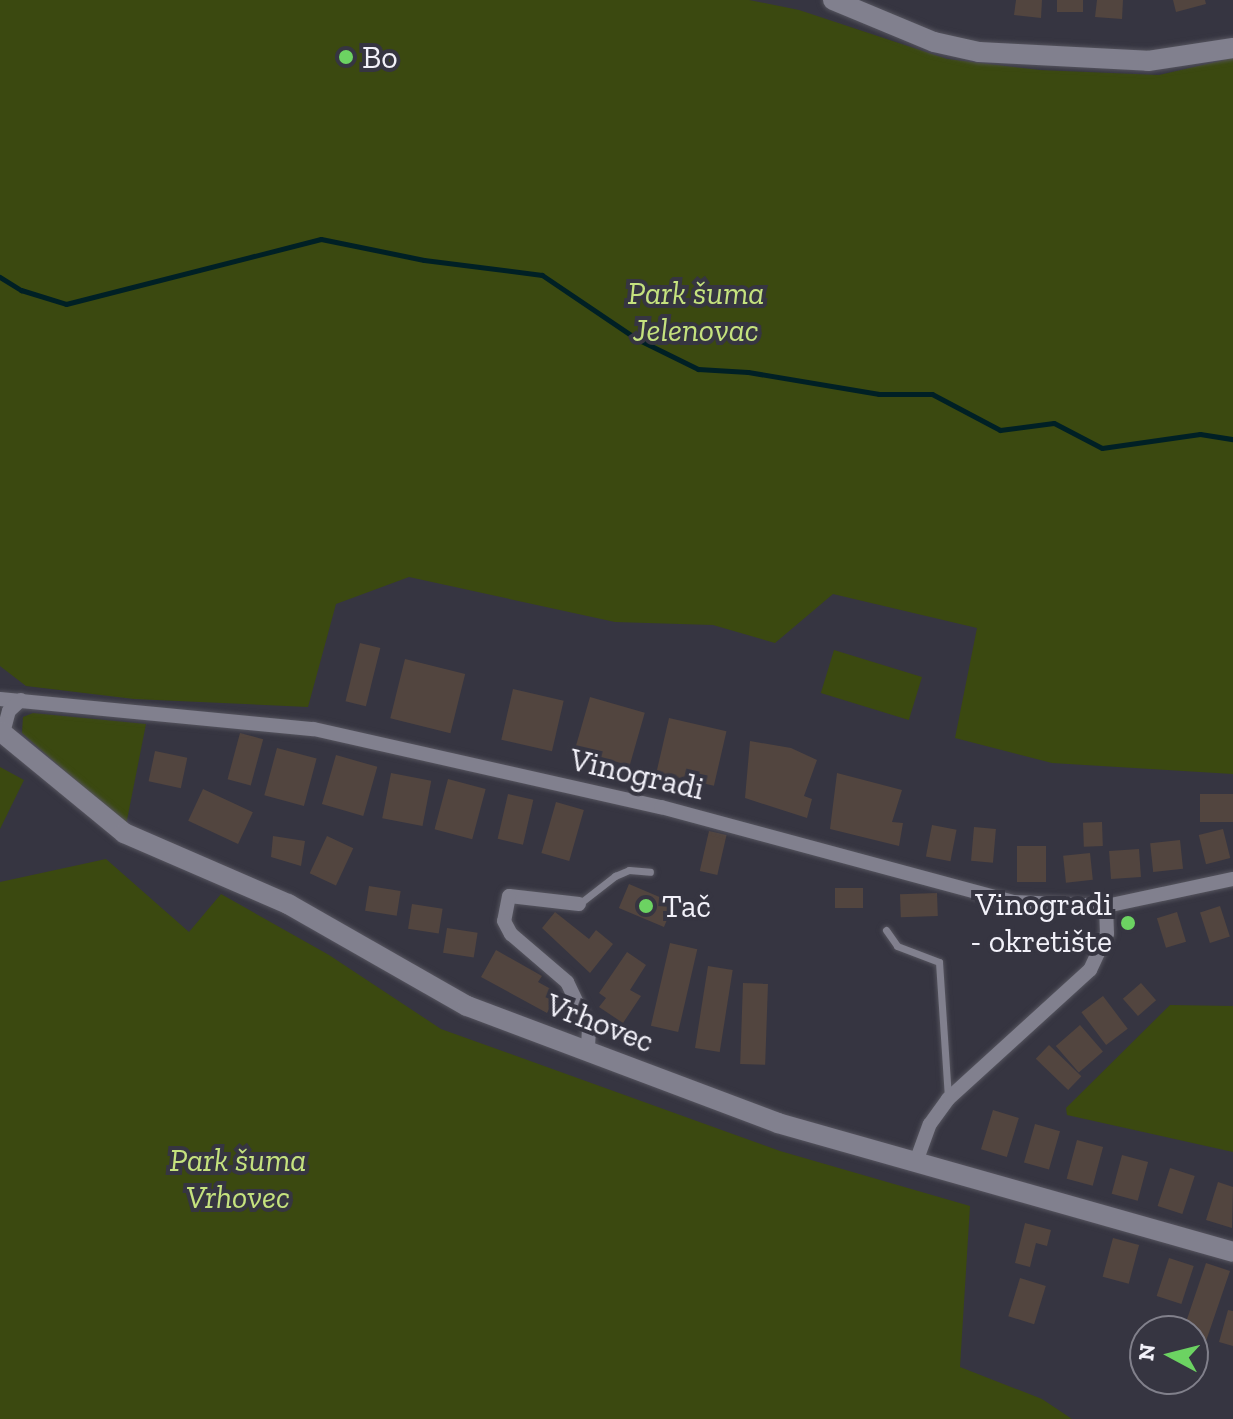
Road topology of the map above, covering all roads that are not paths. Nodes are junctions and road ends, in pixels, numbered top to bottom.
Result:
1 (833, 0) edge
2 (1233, 48) edge
3 (0, 699) edge
4 (21, 700) junction
5 (2, 732) edge
6 (650, 872) dead end
7 (1233, 879) edge
8 (579, 904) joint
9 (1106, 906) junction
10 (886, 930) dead end
11 (588, 1048) junction
12 (948, 1099) junction
13 (917, 1159) junction
14 (1233, 1252) edge

1 - 2 street
3 - 4 street, Vinogradi
4 - 5 street
4 - 9 street, Vinogradi
5 - 11 street, Vrhovec
6 - 8 lane
7 - 9 street, Vinogradi
8 - 11 street
9 - 12 street
10 - 12 lane
11 - 13 street, Vrhovec
12 - 13 street
13 - 14 street, Vrhovec

